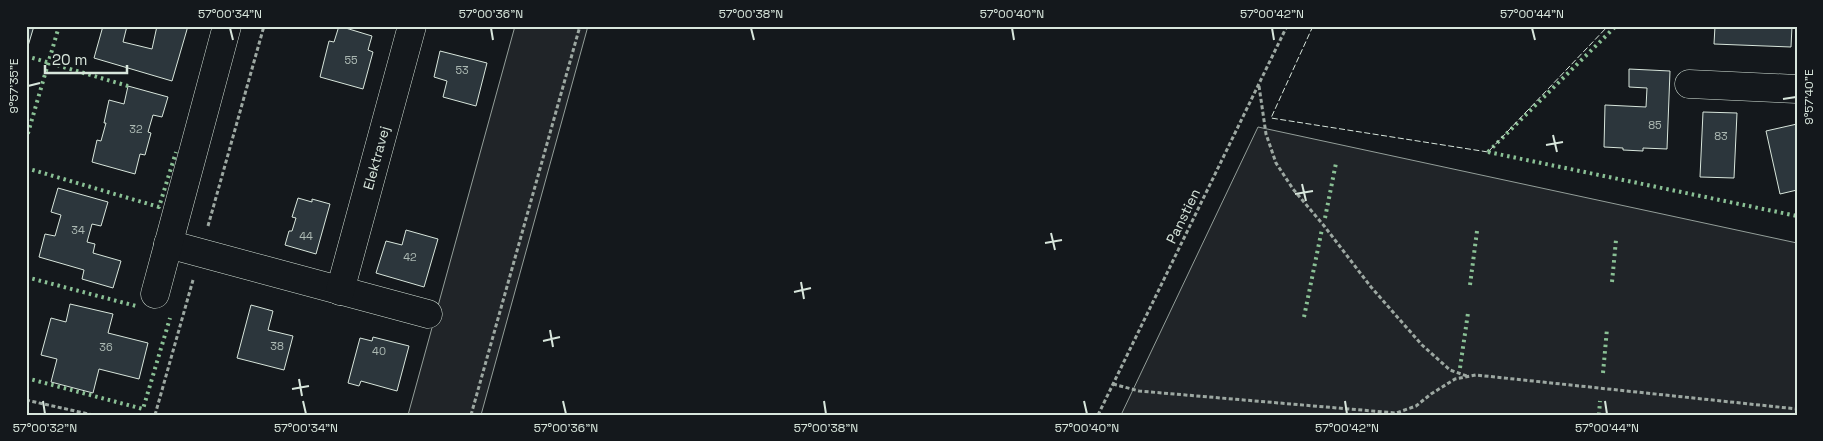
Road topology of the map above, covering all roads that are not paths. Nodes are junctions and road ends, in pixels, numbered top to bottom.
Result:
1 (227, 26) edge
2 (412, 26) edge
3 (1689, 84) dead end
4 (1797, 89) edge
5 (168, 244) junction
6 (340, 290) junction
7 (155, 294) dead end
8 (428, 314) dead end

1 - 5 street
2 - 6 street, Elektravej
3 - 4 street
5 - 6 street
5 - 7 street
6 - 8 street

